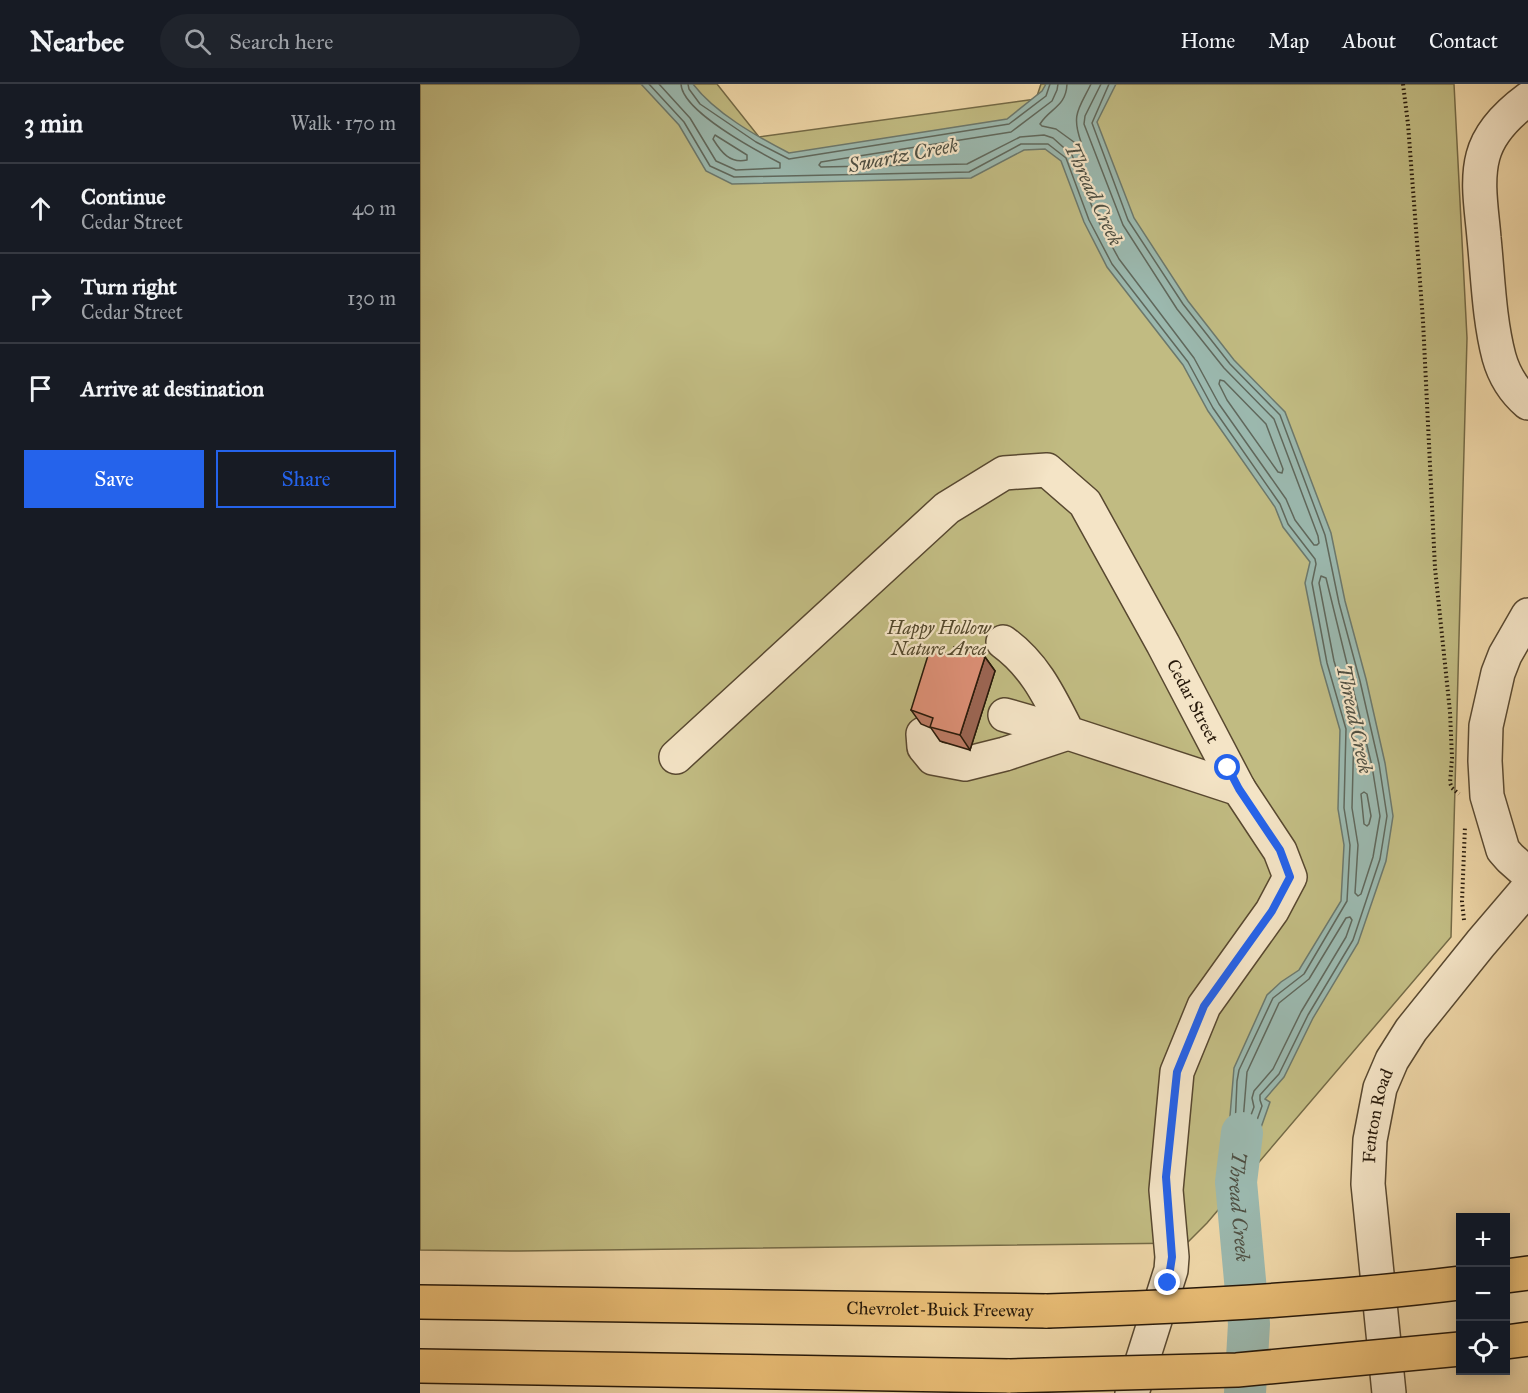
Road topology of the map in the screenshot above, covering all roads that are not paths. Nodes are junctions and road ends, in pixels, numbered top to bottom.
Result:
1 (1528, 99) edge
2 (1528, 403) edge
3 (1528, 615) edge
4 (1003, 642) dead end
5 (1005, 716) dead end
6 (1068, 733) junction
7 (923, 734) dead end
8 (676, 757) dead end
9 (1239, 789) junction
10 (1528, 874) edge
11 (1528, 888) edge
12 (1528, 1273) edge
13 (1510, 1275) edge
14 (1456, 1284) edge
15 (420, 1302) edge
16 (1528, 1339) edge
17 (1510, 1341) edge
18 (1456, 1349) edge
19 (420, 1365) edge
20 (1132, 1393) edge
21 (1389, 1393) edge

1 - 2 street
3 - 10 street
4 - 6 street
5 - 6 street
6 - 7 street
6 - 9 street
8 - 9 street, Cedar Street
9 - 20 street, Cedar Street
11 - 21 street, Fenton Road
12 - 13 highway
14 - 15 highway, Chevrolet-Buick Freeway, bridge
16 - 17 highway
18 - 19 highway, bridge

